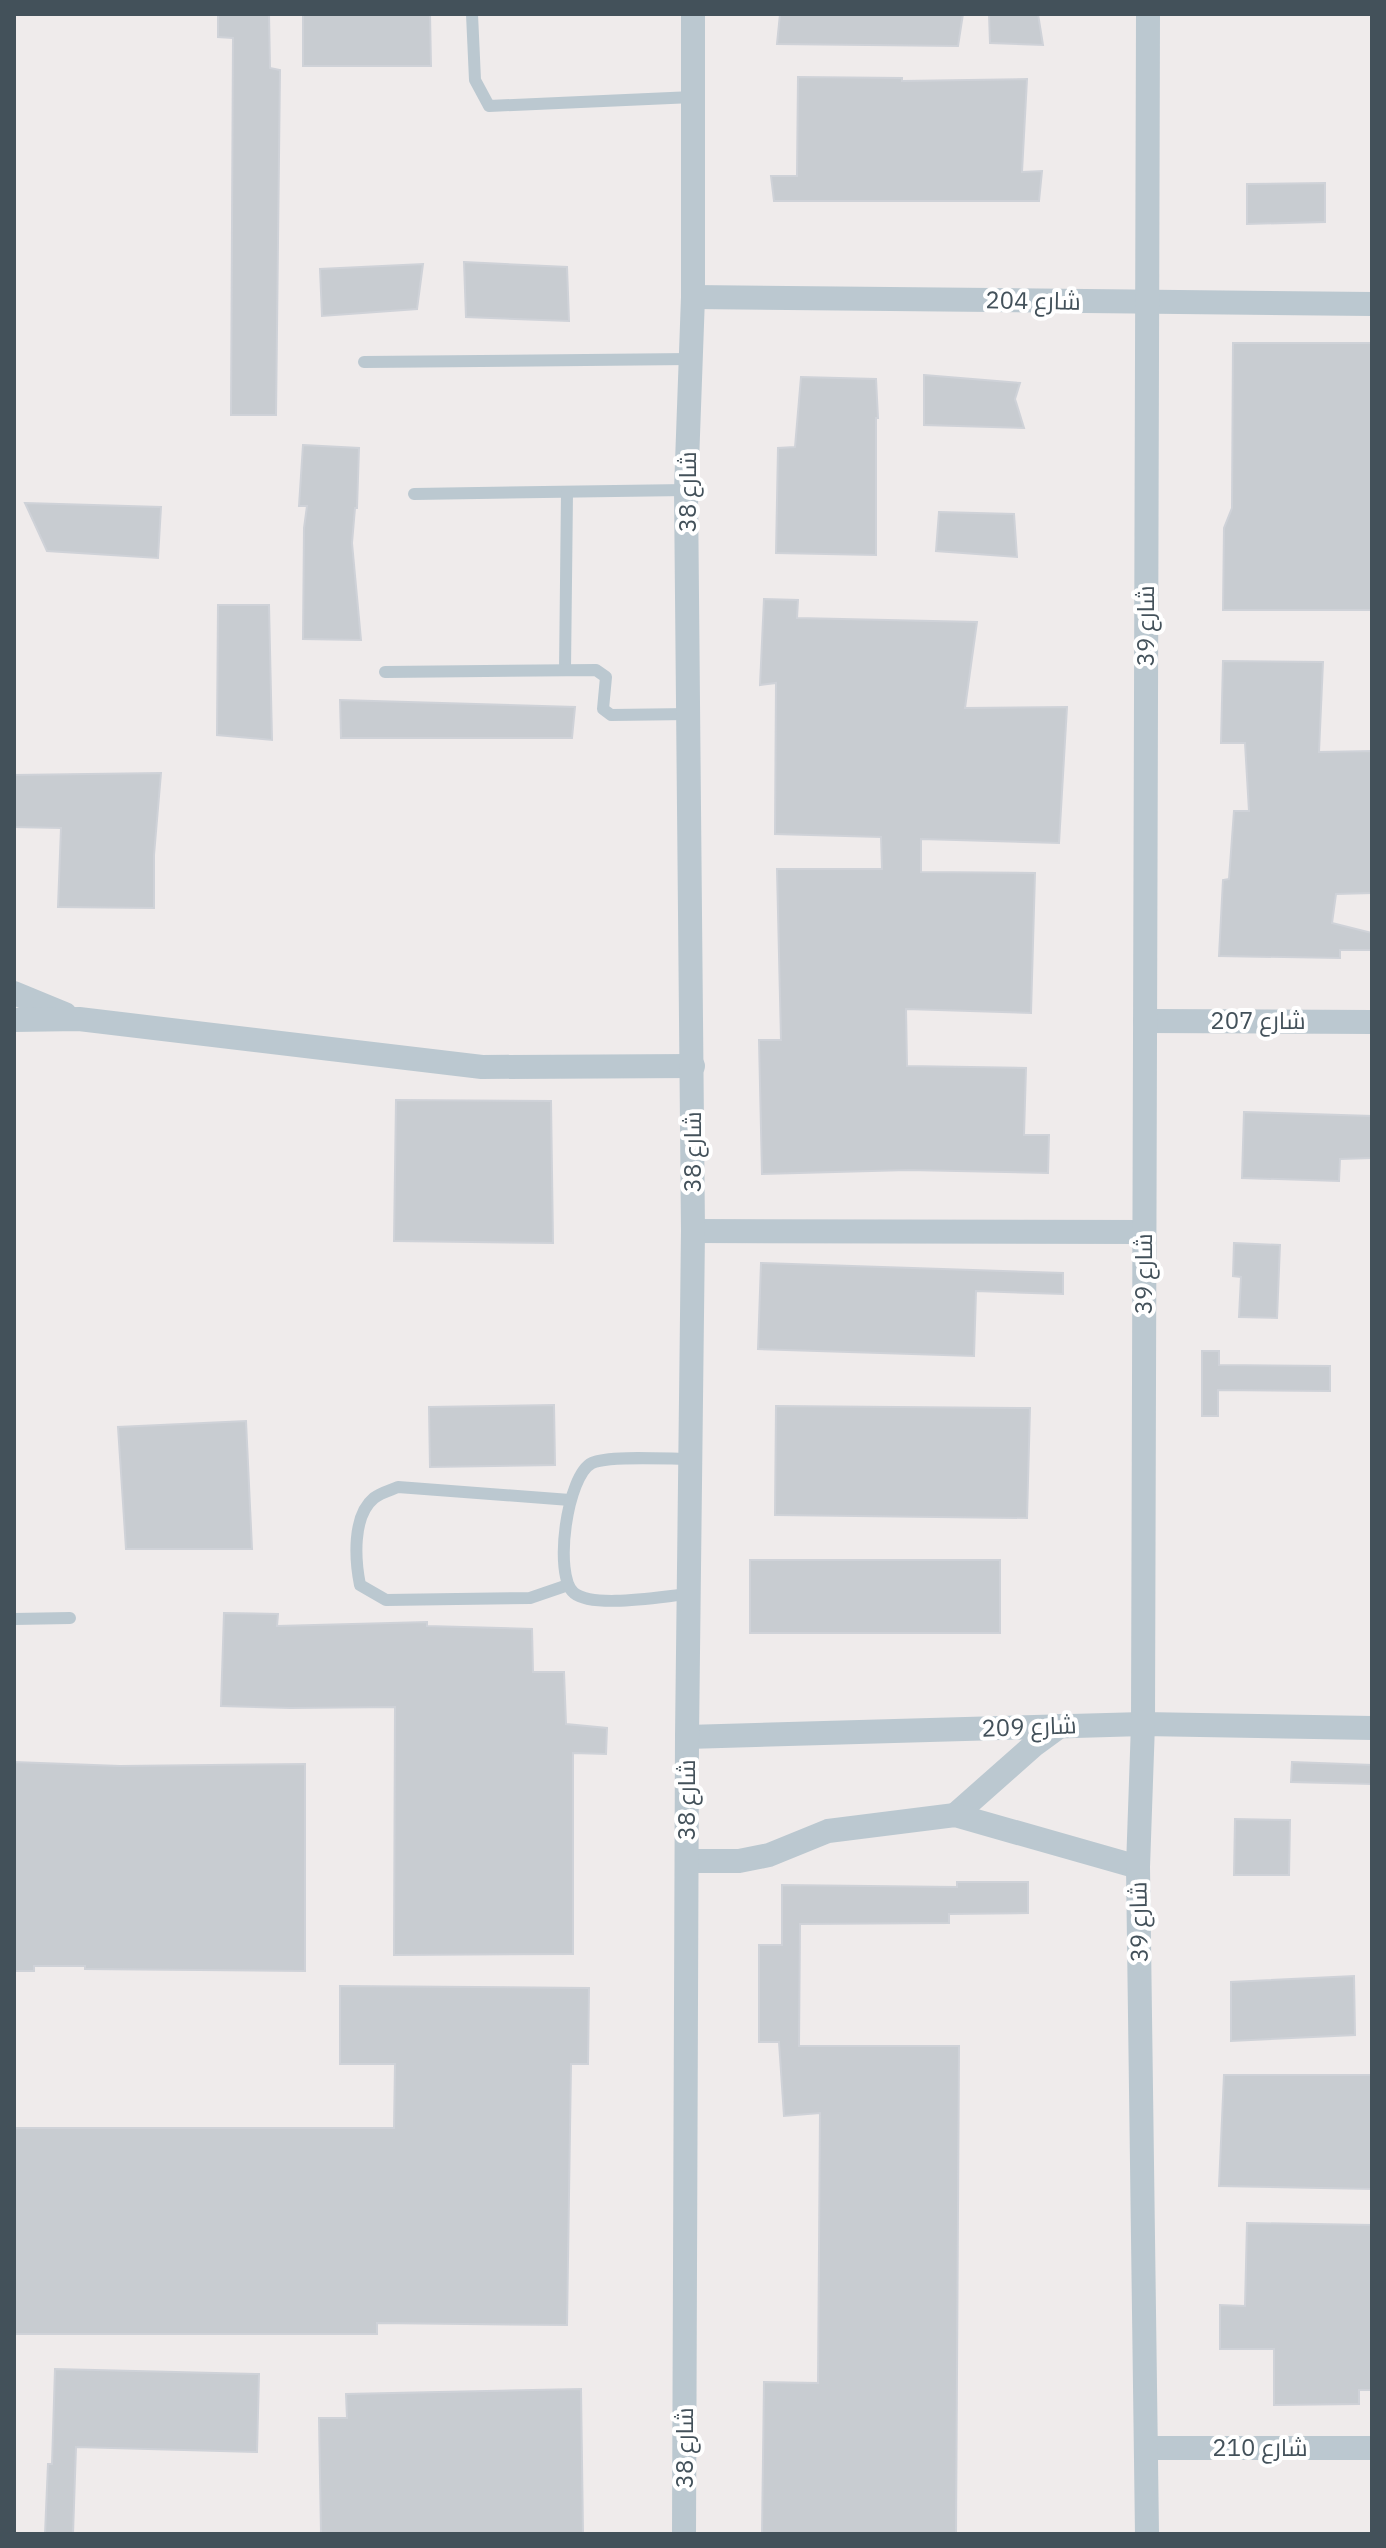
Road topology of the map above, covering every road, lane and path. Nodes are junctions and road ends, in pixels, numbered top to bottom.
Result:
1 (472, 14) edge
2 (693, 14) edge
3 (1148, 14) edge
4 (693, 97) junction
5 (693, 297) junction
6 (1147, 302) junction
7 (1372, 304) edge
8 (690, 359) junction
9 (364, 362) dead end
10 (686, 490) junction
11 (567, 493) junction
12 (414, 494) dead end
13 (565, 670) junction
14 (385, 672) dead end
15 (690, 714) junction
16 (14, 993) edge
17 (79, 1019) junction
18 (14, 1020) edge
19 (1145, 1021) junction
20 (1372, 1022) edge
21 (693, 1066) junction
22 (693, 1231) junction
23 (1144, 1232) junction
24 (690, 1459) junction
25 (570, 1500) junction
26 (568, 1585) junction
27 (689, 1594) junction
28 (70, 1618) dead end
29 (14, 1619) edge
30 (1143, 1724) junction
31 (1060, 1726) junction
32 (1372, 1728) edge
33 (687, 1737) junction
34 (955, 1815) junction
35 (687, 1861) junction
36 (1138, 1867) junction
37 (1148, 2448) junction
38 (1372, 2448) edge
39 (684, 2534) edge
40 (1147, 2534) edge

1 - 4 lane
2 - 4 street, شارع 38
3 - 6 street, شارع 39
4 - 5 street, شارع 38
5 - 6 street, شارع 204
5 - 8 street, شارع 38
6 - 7 street, شارع 204
6 - 19 street, شارع 39
8 - 9 lane
8 - 10 street, شارع 38
10 - 11 lane
10 - 15 street, شارع 38
11 - 12 lane
11 - 13 lane
13 - 14 lane
13 - 15 lane
15 - 21 street, شارع 38
16 - 17 street
17 - 18 street
17 - 21 street
19 - 20 street, شارع 207
19 - 23 street, شارع 39
21 - 22 street, شارع 38
22 - 23 street
22 - 24 street, شارع 38
23 - 30 street, شارع 39
24 - 25 lane
24 - 27 street, شارع 38
25 - 26 lane
25 - 26 lane
26 - 27 lane
27 - 33 street, شارع 38
28 - 29 lane
30 - 31 street, شارع 209
30 - 32 street, شارع 209
30 - 36 street, شارع 39
31 - 33 street, شارع 209
31 - 34 street
33 - 35 street, شارع 38
34 - 35 street
34 - 36 street
35 - 39 street, شارع 38
36 - 37 street, شارع 39
37 - 38 street, شارع 210
37 - 40 street, شارع 39

